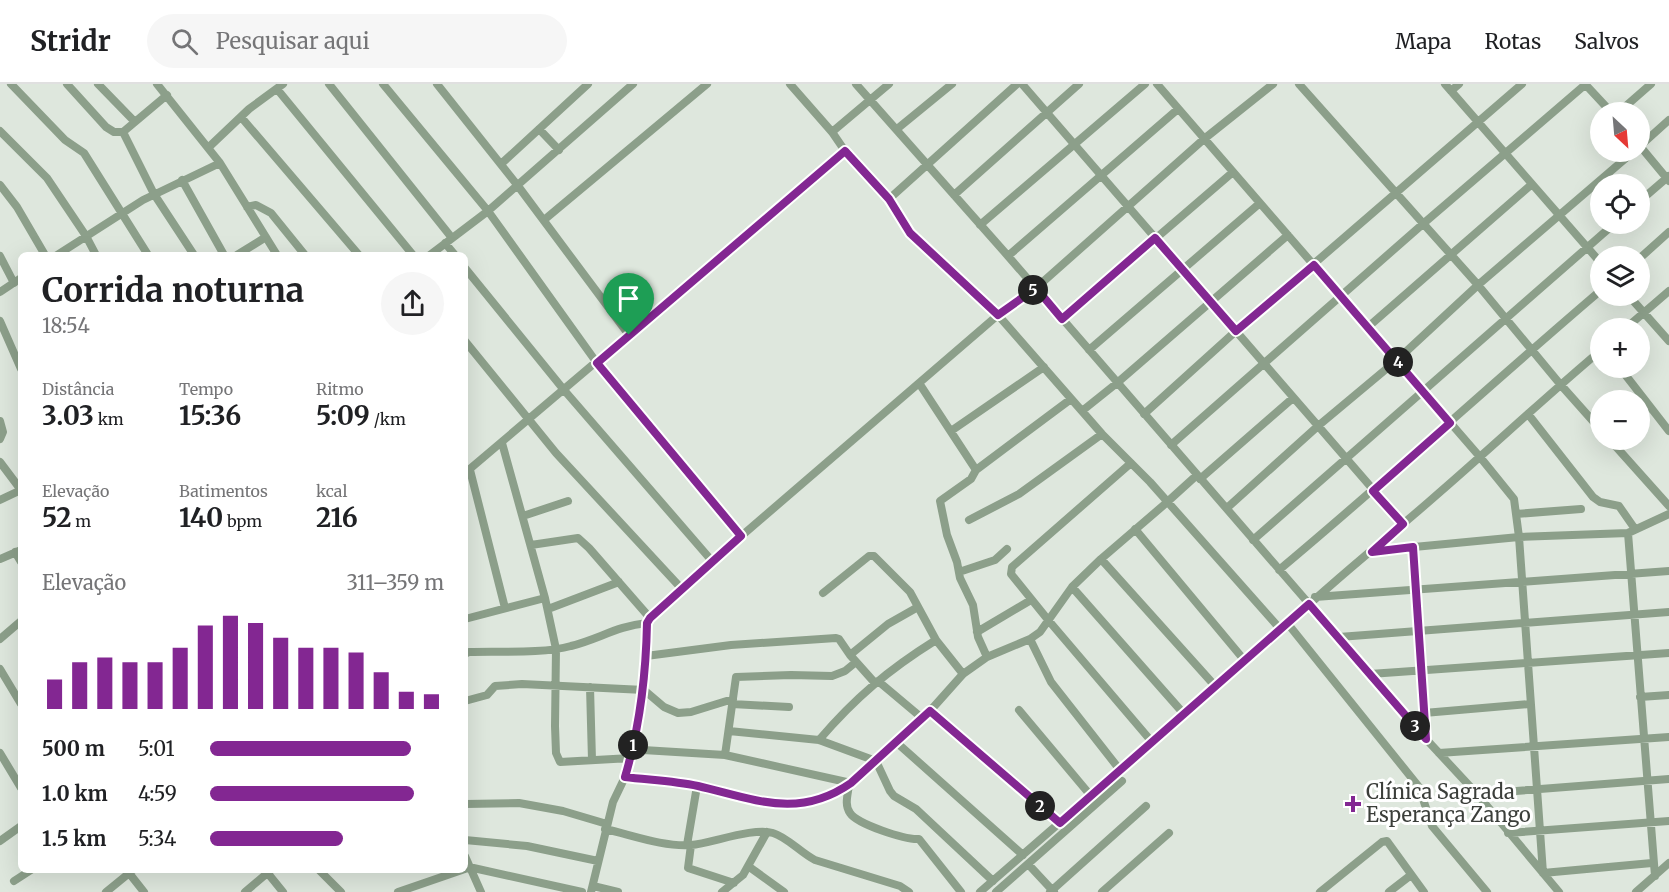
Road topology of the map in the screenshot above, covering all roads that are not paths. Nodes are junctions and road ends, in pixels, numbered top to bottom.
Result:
1 (11, 84) edge
2 (67, 84) edge
3 (98, 84) edge
4 (157, 84) edge
5 (329, 84) edge
6 (383, 84) edge
7 (438, 84) edge
8 (588, 84) edge
9 (633, 84) edge
10 (707, 84) edge
11 (790, 84) edge
12 (856, 84) edge
13 (889, 84) edge
14 (952, 84) edge
15 (1017, 84) edge
16 (1022, 84) edge
17 (1079, 84) edge
18 (1144, 84) edge
19 (1157, 84) edge
20 (1273, 84) edge
21 (1299, 84) edge
22 (1459, 84) edge
23 (1522, 84) edge
24 (1586, 84) edge
25 (1651, 84) edge
26 (280, 86) edge
27 (1448, 87) edge
28 (167, 95) junction
29 (870, 100) junction
30 (1602, 102) edge
31 (1630, 102) edge
32 (1178, 109) junction
33 (1047, 112) junction
34 (241, 117) junction
35 (1669, 120) edge
36 (135, 122) junction
37 (1478, 122) junction
38 (540, 129) junction
39 (897, 129) junction
40 (0, 131) edge
41 (123, 132) junction
42 (832, 132) junction
43 (1650, 137) edge
44 (1204, 139) junction
45 (1074, 144) junction
46 (209, 147) junction
47 (559, 150) junction
48 (845, 151) junction
49 (1506, 153) junction
50 (1650, 157) edge
51 (1621, 162) edge
52 (220, 163) junction
53 (501, 164) junction
54 (926, 164) junction
55 (1233, 172) junction
56 (1102, 175) junction
57 (1668, 178) edge
58 (182, 180) junction
59 (1532, 184) junction
60 (0, 185) edge
61 (518, 186) junction
62 (1397, 193) junction
63 (1650, 193) edge
64 (154, 194) junction
65 (954, 195) junction
66 (889, 199) junction
67 (1260, 202) junction
68 (1128, 205) junction
69 (247, 207) junction
70 (488, 211) junction
71 (123, 213) junction
72 (1559, 215) junction
73 (544, 220) junction
74 (1424, 223) junction
75 (980, 225) junction
76 (1669, 232) edge
77 (1602, 234) edge
78 (87, 236) junction
79 (1288, 236) junction
80 (266, 237) junction
81 (1155, 238) junction
82 (449, 240) junction
83 (1587, 247) junction
84 (1650, 249) edge
85 (1590, 250) edge
86 (43, 252) edge
87 (63, 252) edge
88 (95, 252) edge
89 (146, 252) edge
90 (192, 252) edge
91 (222, 252) edge
92 (242, 252) edge
93 (274, 252) edge
94 (303, 252) edge
95 (356, 252) edge
96 (411, 252) edge
97 (434, 252) edge
98 (454, 252) edge
99 (0, 256) edge
100 (1008, 256) junction
101 (1452, 256) junction
102 (1314, 265) junction
103 (1182, 269) junction
104 (468, 272) edge
105 (18, 280) edge
106 (1478, 285) junction
107 (1036, 288) junction
108 (1669, 291) edge
109 (0, 292) edge
110 (1341, 298) junction
111 (1590, 300) edge
112 (1210, 301) junction
113 (1638, 306) edge
114 (1644, 312) junction
115 (998, 315) junction
116 (1507, 318) junction
117 (1637, 318) edge
118 (1062, 319) junction
119 (0, 321) edge
120 (1368, 327) junction
121 (1236, 331) junction
122 (629, 335) junction
123 (1669, 341) edge
124 (468, 345) edge
125 (1533, 348) junction
126 (1089, 350) junction
127 (1590, 359) edge
128 (1397, 360) junction
129 (18, 362) edge
130 (597, 363) junction
131 (1264, 364) junction
132 (1044, 367) junction
133 (1628, 378) edge
134 (919, 383) junction
135 (1117, 383) junction
136 (1560, 384) junction
137 (564, 390) junction
138 (1424, 392) junction
139 (1293, 398) junction
140 (1071, 399) junction
141 (1082, 411) junction
142 (1144, 414) junction
143 (1528, 414) junction
144 (530, 418) junction
145 (1590, 418) edge
146 (0, 421) edge
147 (1450, 423) junction
148 (1318, 426) junction
149 (951, 431) junction
150 (1669, 431) edge
151 (1102, 434) junction
152 (0, 439) edge
153 (502, 443) junction
154 (1171, 445) junction
155 (1619, 450) edge
156 (1480, 457) junction
157 (1346, 458) junction
158 (0, 462) edge
159 (1131, 463) junction
160 (976, 470) junction
161 (468, 471) edge
162 (1198, 477) junction
163 (18, 486) edge
164 (18, 491) edge
165 (1373, 491) junction
166 (0, 500) edge
167 (568, 501) dead end
168 (1168, 502) junction
169 (1669, 506) edge
170 (1227, 508) junction
171 (1581, 509) dead end
172 (1516, 514) junction
173 (1669, 514) edge
174 (523, 516) junction
175 (969, 520) dead end
176 (1403, 524) junction
177 (1135, 529) junction
178 (1632, 531) junction
179 (741, 536) junction
180 (1519, 537) junction
181 (1253, 540) junction
182 (531, 545) junction
183 (1413, 547) junction
184 (1007, 549) dead end
185 (18, 551) edge
186 (1372, 552) junction
187 (1, 556) edge
188 (1101, 559) junction
189 (712, 561) junction
190 (1279, 570) junction
191 (1669, 571) edge
192 (959, 572) junction
193 (1631, 573) junction
194 (619, 582) junction
195 (1522, 582) junction
196 (1072, 587) junction
197 (681, 588) junction
198 (1416, 590) junction
199 (823, 593) dead end
200 (545, 598) junction
201 (1031, 600) junction
202 (1312, 600) junction
203 (918, 606) junction
204 (505, 608) junction
205 (548, 609) junction
206 (1669, 612) edge
207 (1634, 615) junction
208 (468, 616) edge
209 (648, 620) junction
210 (1049, 621) junction
211 (18, 624) edge
212 (1288, 624) junction
213 (1525, 624) junction
214 (1281, 630) junction
215 (1419, 630) junction
216 (977, 632) junction
217 (1339, 637) junction
218 (0, 639) edge
219 (1030, 639) junction
220 (936, 640) junction
221 (556, 649) junction
222 (1669, 653) edge
223 (468, 654) edge
224 (646, 656) junction
225 (1637, 656) junction
226 (987, 657) junction
227 (853, 659) junction
228 (1245, 661) junction
229 (1527, 664) junction
230 (0, 669) edge
231 (1422, 671) junction
232 (963, 674) junction
233 (1370, 674) junction
234 (876, 682) junction
235 (555, 685) junction
236 (590, 687) junction
237 (1216, 687) junction
238 (644, 690) junction
239 (1669, 694) edge
240 (1640, 697) junction
241 (18, 699) edge
242 (468, 700) edge
243 (733, 702) junction
244 (1530, 704) junction
245 (789, 707) dead end
246 (1019, 710) dead end
247 (930, 711) junction
248 (1424, 713) junction
249 (1184, 714) junction
250 (922, 718) junction
251 (729, 731) junction
252 (1669, 737) edge
253 (1426, 739) junction
254 (1643, 739) junction
255 (819, 740) junction
256 (896, 742) junction
257 (1152, 742) junction
258 (1534, 747) junction
259 (0, 753) edge
260 (1439, 753) junction
261 (631, 755) junction
262 (725, 755) junction
263 (592, 760) junction
264 (876, 761) junction
265 (1120, 770) junction
266 (625, 777) junction
267 (1669, 779) edge
268 (1646, 780) junction
269 (1122, 781) dead end
270 (18, 783) edge
271 (850, 784) junction
272 (697, 786) junction
273 (1536, 789) junction
274 (1477, 794) junction
275 (1091, 796) junction
276 (468, 804) edge
277 (1146, 806) dead end
278 (1669, 821) edge
279 (1649, 822) junction
280 (1060, 823) junction
281 (606, 827) junction
282 (18, 828) edge
283 (1540, 831) junction
284 (767, 832) junction
285 (1169, 833) dead end
286 (1508, 833) junction
287 (468, 840) edge
288 (0, 841) edge
289 (689, 845) junction
290 (1023, 855) junction
291 (598, 861) junction
292 (1652, 862) junction
293 (1669, 863) edge
294 (1028, 864) junction
295 (748, 866) junction
296 (468, 870) edge
297 (26, 873) edge
298 (130, 873) edge
299 (132, 873) edge
300 (266, 873) edge
301 (269, 873) edge
302 (322, 873) edge
303 (453, 873) edge
304 (468, 873) edge
305 (1543, 873) junction
306 (1411, 875) junction
307 (1655, 876) junction
308 (14, 881) dead end
309 (993, 881) junction
310 (734, 883) junction
311 (592, 889) edge
312 (1052, 891) edge
313 (106, 892) edge
314 (144, 892) edge
315 (245, 892) edge
316 (283, 892) edge
317 (341, 892) edge
318 (398, 892) edge
319 (481, 892) edge
320 (582, 892) edge
321 (618, 892) edge
322 (722, 892) edge
323 (784, 892) edge
324 (909, 892) edge
325 (961, 892) edge
326 (980, 892) edge
327 (996, 892) edge
328 (1102, 892) edge
329 (1320, 892) edge
330 (1389, 892) edge
331 (1424, 892) edge
332 (1487, 892) edge
333 (1559, 892) edge
334 (1636, 892) edge

1 - 71 street
2 - 41 street
3 - 36 street
4 - 28 street
5 - 82 street
6 - 70 street
7 - 53 street
8 - 38 street
9 - 47 street
10 - 73 street
11 - 42 street
12 - 29 street
13 - 29 street
14 - 39 street
15 - 54 street
16 - 33 street
17 - 33 street
18 - 45 street
19 - 32 street
20 - 44 street
21 - 62 street
22 - 27 street
23 - 37 street
24 - 30 street
24 - 49 street
25 - 31 street
26 - 34 street
26 - 96 street
27 - 37 street
28 - 36 street
28 - 46 street
29 - 39 street
29 - 42 street
32 - 44 street
32 - 56 street
33 - 45 street
33 - 65 street
34 - 46 street
34 - 95 street
35 - 43 street
36 - 41 street
37 - 49 street
37 - 62 street
38 - 47 street
38 - 53 street
39 - 54 street
40 - 78 street
41 - 64 street
42 - 48 street
44 - 55 street
44 - 68 street
45 - 56 street
45 - 75 street
46 - 52 street
47 - 61 street
48 - 66 street
48 - 122 street
49 - 59 street
49 - 74 street
50 - 57 street
51 - 72 street
52 - 58 street
52 - 69 street
53 - 61 street
54 - 65 street
54 - 66 street
55 - 67 street
55 - 81 street
56 - 68 street
56 - 100 street
57 - 63 street
58 - 64 street
58 - 91 street
59 - 72 street
59 - 101 street
60 - 86 street
61 - 70 street
61 - 73 street
62 - 74 street
62 - 102 street
64 - 71 street
64 - 90 street
65 - 75 street
66 - 115 street
67 - 79 street
67 - 103 street
68 - 81 street
68 - 107 street
69 - 80 street
69 - 94 street
70 - 82 street
70 - 130 street
71 - 78 street
71 - 89 street
72 - 83 street
72 - 106 street
73 - 122 street
74 - 101 street
74 - 110 street
75 - 100 street
76 - 84 street
77 - 83 street
78 - 87 street
78 - 88 street
79 - 102 street
79 - 112 street
80 - 92 street
80 - 93 street
81 - 103 street
81 - 118 street
82 - 97 street
82 - 98 street
83 - 85 street
83 - 116 street
99 - 105 street
100 - 107 street
101 - 106 street
101 - 120 street
102 - 110 street
102 - 121 street
103 - 112 street
103 - 126 street
104 - 137 street
105 - 109 street
106 - 116 street
106 - 128 street
107 - 115 street
107 - 118 street
108 - 114 street
110 - 120 street
110 - 131 street
111 - 125 street
112 - 121 street
112 - 135 street
113 - 114 street
114 - 117 street
114 - 123 street
115 - 132 street
115 - 134 street
116 - 125 street
116 - 138 street
118 - 126 street
119 - 129 street
120 - 128 street
121 - 131 street
121 - 142 street
122 - 130 street
124 - 144 street
125 - 136 street
125 - 147 street
126 - 135 street
127 - 136 street
128 - 138 street
128 - 148 street
130 - 137 street
130 - 179 street
131 - 139 street
131 - 154 street
132 - 140 street
132 - 149 street
133 - 150 street
134 - 149 street
134 - 179 street
135 - 141 street
135 - 142 street
136 - 143 street
136 - 145 street
137 - 144 street
137 - 189 street
138 - 147 street
138 - 157 street
139 - 148 street
139 - 162 street
140 - 141 street
140 - 160 street
141 - 151 street
142 - 154 street
143 - 156 street
143 - 178 street
144 - 153 street
144 - 197 street
146 - 152 street
147 - 156 street
147 - 165 street
148 - 157 street
148 - 170 street
149 - 160 street
151 - 159 street
151 - 175 street
153 - 161 street
153 - 174 street
154 - 162 street
155 - 169 street
156 - 172 street
156 - 176 street
157 - 165 street
157 - 181 street
158 - 163 street
159 - 168 street
159 - 201 street
160 - 192 street
161 - 204 street
162 - 168 street
162 - 170 street
164 - 166 street
165 - 176 street
165 - 190 street
167 - 174 street
168 - 177 street
168 - 214 street
170 - 181 street
171 - 172 street
172 - 180 street
173 - 178 street
174 - 182 street
176 - 186 street
177 - 188 street
177 - 228 street
178 - 180 street
178 - 193 street
179 - 189 street
180 - 183 street
180 - 195 street
181 - 190 street
182 - 194 street
182 - 200 street
183 - 186 street
183 - 198 street
184 - 192 street
185 - 187 street
186 - 202 street
188 - 196 street
188 - 237 street
189 - 197 street
190 - 202 street
191 - 193 street
192 - 216 street
193 - 195 street
193 - 207 street
194 - 205 street
194 - 209 street
195 - 198 street
195 - 213 street
196 - 210 street
196 - 249 street
197 - 209 street
198 - 202 street
198 - 215 street
199 - 203 street
200 - 204 street
200 - 205 street
201 - 210 street
201 - 216 street
202 - 212 street
202 - 217 street
203 - 220 street
203 - 227 street
204 - 208 street
205 - 221 street
206 - 207 street
207 - 213 street
207 - 225 street
209 - 221 street
209 - 224 street
210 - 219 street
210 - 257 street
211 - 218 street
212 - 214 street
212 - 332 street
213 - 215 street
213 - 229 street
214 - 228 street
215 - 217 street
215 - 231 street
216 - 226 street
217 - 233 street
219 - 226 street
219 - 265 street
220 - 232 street
220 - 234 street
221 - 223 street
221 - 235 street
222 - 225 street
224 - 227 street
224 - 238 street
225 - 229 street
225 - 240 street
226 - 232 street
227 - 234 street
227 - 243 street
228 - 237 street
229 - 231 street
229 - 244 street
230 - 241 street
231 - 233 street
231 - 248 street
232 - 247 street
233 - 253 street
234 - 250 street
234 - 255 street
235 - 236 street
235 - 242 street
235 - 263 street
236 - 238 street
236 - 263 street
237 - 249 street
238 - 243 street
238 - 261 street
239 - 240 street
240 - 254 street
243 - 245 street
243 - 251 street
244 - 248 street
244 - 258 street
246 - 275 street
247 - 250 street
247 - 280 street
248 - 253 street
249 - 257 street
250 - 256 street
251 - 255 street
251 - 262 street
252 - 254 street
253 - 260 street
254 - 258 street
254 - 268 street
255 - 264 street
256 - 264 street
256 - 290 street
257 - 265 street
258 - 260 street
258 - 273 street
259 - 270 street
260 - 274 street
261 - 262 street
261 - 263 street
261 - 266 street
262 - 271 street
264 - 271 street
264 - 309 street
265 - 275 street
266 - 272 street
266 - 281 street
267 - 268 street
268 - 273 street
268 - 279 street
269 - 294 street
271 - 272 street
271 - 325 street
272 - 289 street
273 - 274 street
273 - 283 street
274 - 286 street
275 - 280 street
276 - 281 street
277 - 312 street
278 - 279 street
279 - 283 street
279 - 292 street
280 - 290 street
281 - 289 street
281 - 291 street
282 - 288 street
283 - 286 street
283 - 305 street
284 - 289 street
284 - 295 street
284 - 324 street
285 - 328 street
286 - 305 street
287 - 291 street
289 - 310 street
290 - 309 street
291 - 311 street
292 - 305 street
292 - 307 street
293 - 307 street
294 - 312 street
294 - 327 street
295 - 310 street
295 - 323 street
296 - 320 street
297 - 308 street
298 - 313 street
299 - 314 street
300 - 315 street
301 - 316 street
302 - 317 street
303 - 318 street
304 - 319 street
305 - 333 street
306 - 329 street
306 - 330 street
306 - 331 street
307 - 334 street
309 - 326 street
310 - 322 street
311 - 321 street

